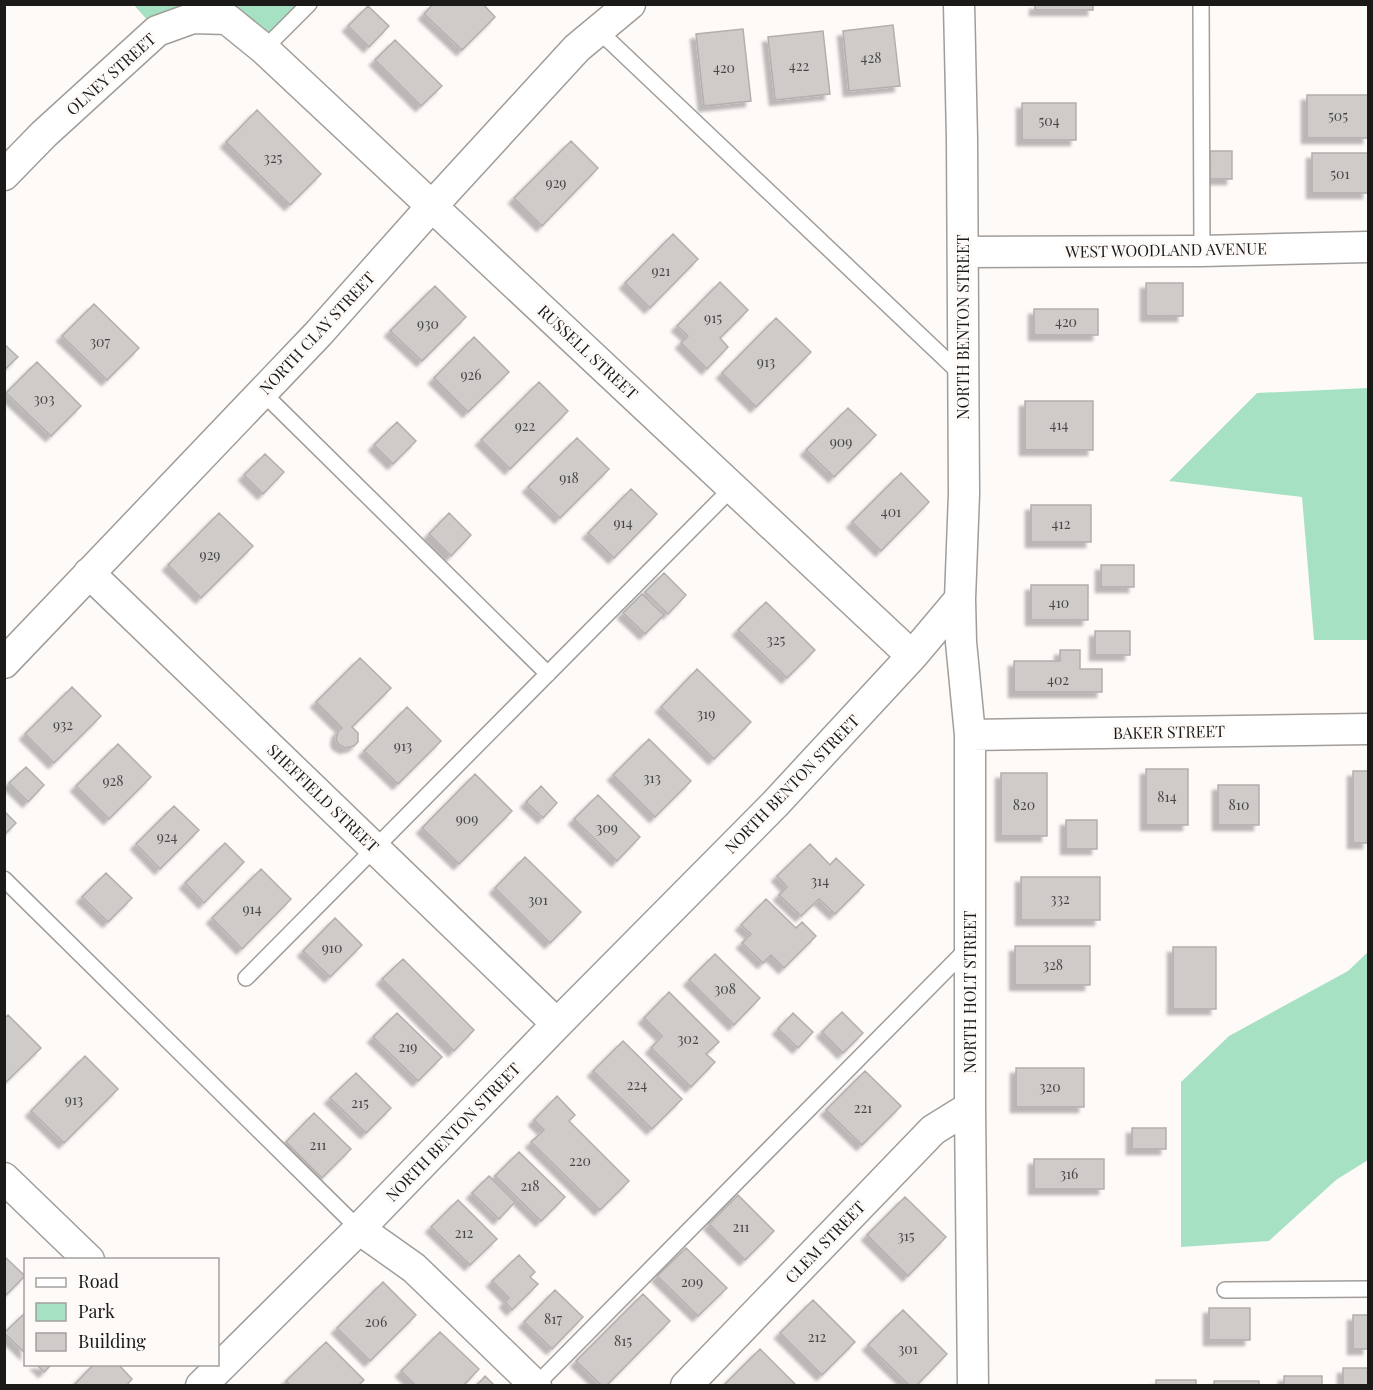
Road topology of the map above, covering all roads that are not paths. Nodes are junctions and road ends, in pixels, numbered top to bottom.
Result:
1 (309, 4) edge
2 (630, 4) edge
3 (959, 4) edge
4 (1201, 4) edge
5 (598, 30) junction
6 (264, 49) junction
7 (4, 175) edge
8 (432, 206) junction
9 (1368, 247) edge
10 (1202, 251) junction
11 (963, 252) junction
12 (963, 376) junction
13 (262, 392) junction
14 (733, 488) junction
15 (89, 573) junction
16 (960, 599) junction
17 (912, 656) junction
18 (4, 663) edge
19 (548, 674) junction
20 (1368, 729) edge
21 (970, 735) junction
22 (375, 848) junction
23 (4, 879) edge
24 (970, 946) junction
25 (246, 978) dead end
26 (557, 1024) junction
27 (970, 1107) junction
28 (4, 1179) edge
29 (359, 1229) junction
30 (87, 1258) edge
31 (1368, 1289) edge
32 (1225, 1290) dead end
33 (207, 1378) edge
34 (536, 1385) edge
35 (686, 1386) edge
36 (973, 1386) edge

1 - 6 lane
2 - 5 street, NORTH CLAY STREET
3 - 11 street, NORTH BENTON STREET
4 - 10 lane
5 - 8 street, NORTH CLAY STREET
5 - 12 lane
6 - 7 street, OLNEY STREET
6 - 8 street, RUSSELL STREET
8 - 13 street, NORTH CLAY STREET
8 - 14 street, RUSSELL STREET
9 - 10 street, WEST WOODLAND AVENUE
10 - 11 street, WEST WOODLAND AVENUE
11 - 12 street, NORTH BENTON STREET
12 - 16 street, NORTH BENTON STREET
13 - 15 street, NORTH CLAY STREET
13 - 19 lane
14 - 17 street, RUSSELL STREET
14 - 19 lane
15 - 18 street, NORTH CLAY STREET
15 - 22 street, SHEFFIELD STREET
16 - 17 street, NORTH BENTON STREET
16 - 21 street, NORTH HOLT STREET
17 - 26 street, NORTH BENTON STREET
19 - 22 lane
20 - 21 street, BAKER STREET
21 - 24 street, NORTH HOLT STREET
22 - 25 lane
22 - 26 street, SHEFFIELD STREET
23 - 29 lane
24 - 27 street, NORTH HOLT STREET
24 - 34 lane
26 - 29 street, NORTH BENTON STREET
27 - 35 street, CLEM STREET
27 - 36 street, NORTH HOLT STREET
28 - 30 street
29 - 33 street, NORTH BENTON STREET
29 - 34 street
31 - 32 lane

